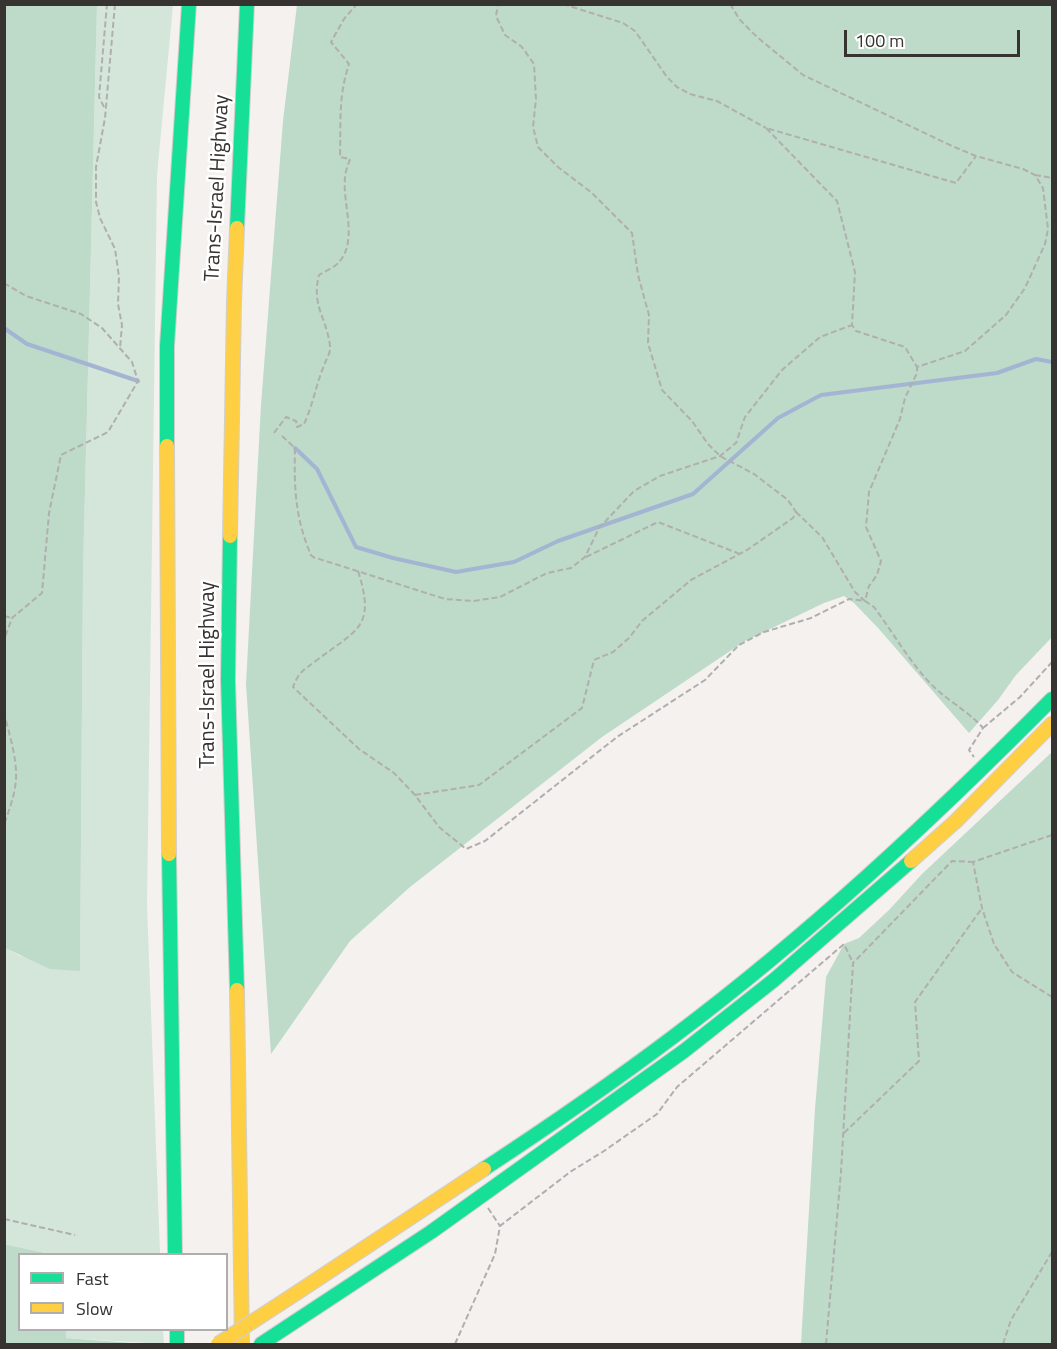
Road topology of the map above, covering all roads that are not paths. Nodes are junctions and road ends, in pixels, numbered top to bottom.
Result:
1 (189, 4) edge
2 (247, 4) edge
3 (1053, 699) edge
4 (1053, 724) edge
5 (175, 1253) edge
6 (218, 1344) edge
7 (242, 1344) edge
8 (261, 1344) edge

1 - 5 main road, Trans-Israel Highway
2 - 7 main road, Trans-Israel Highway
3 - 6 main road, bridge
4 - 8 main road

